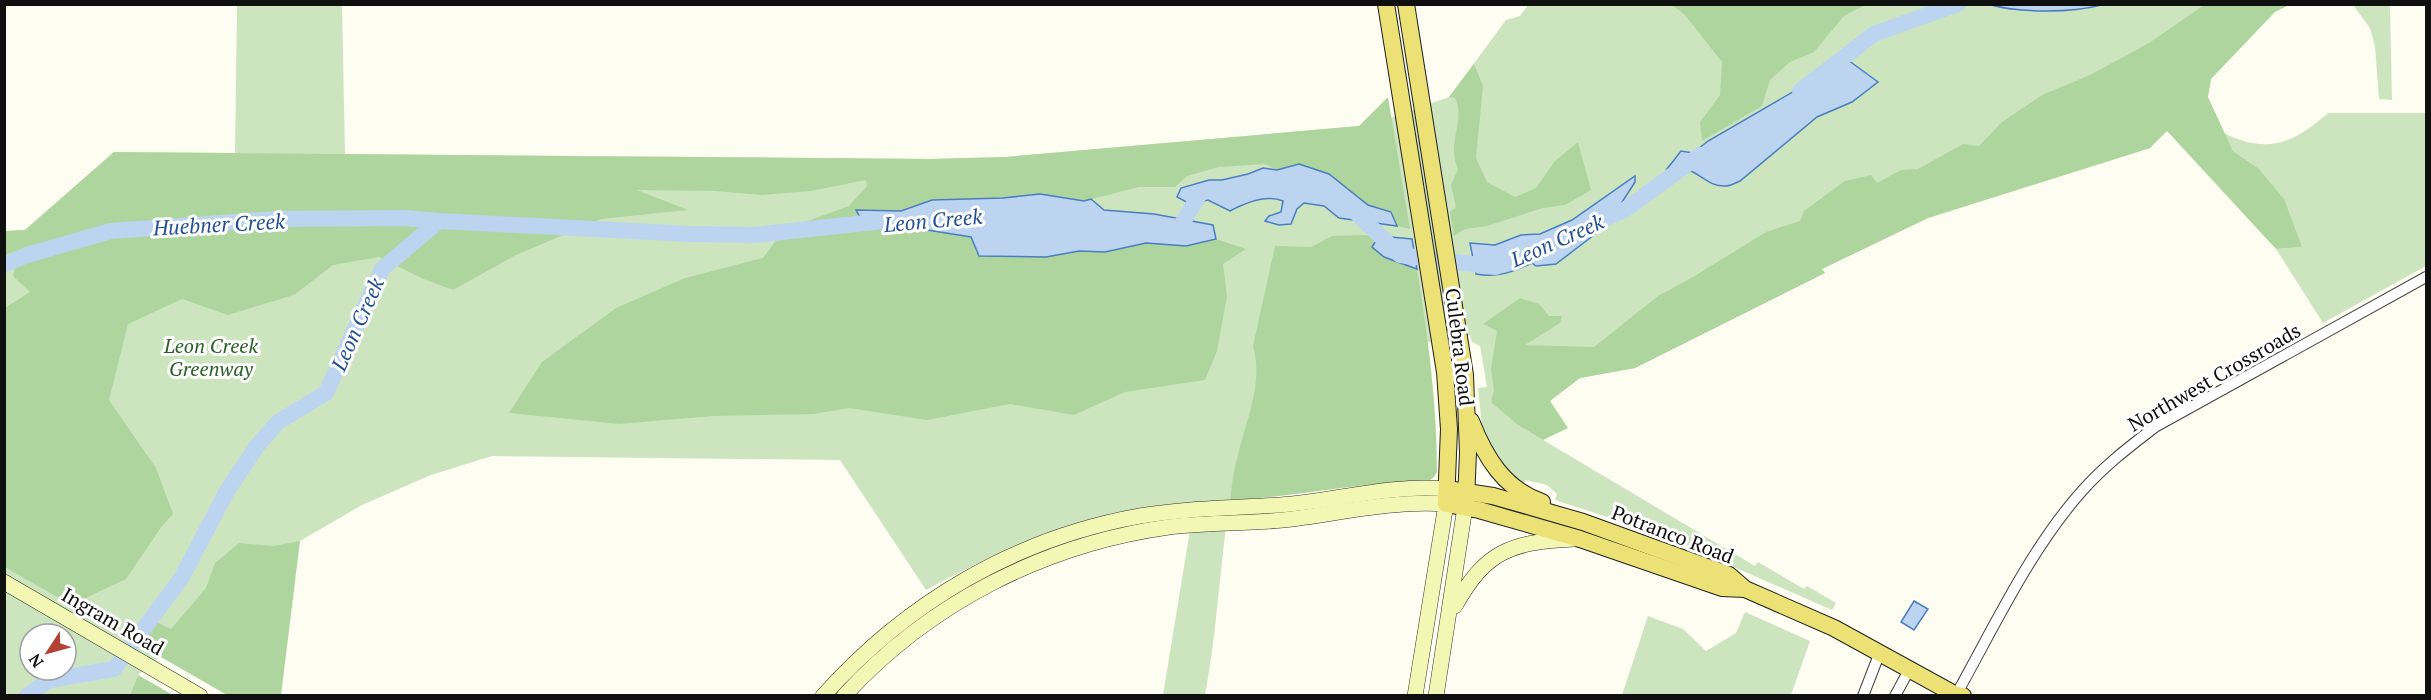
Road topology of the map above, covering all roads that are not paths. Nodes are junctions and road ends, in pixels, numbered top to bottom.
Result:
1 (1386, 4) edge
2 (1407, 4) edge
3 (1413, 4) edge
4 (1411, 32) junction
5 (2427, 277) edge
6 (1467, 413) junction
7 (1446, 496) junction
8 (1466, 499) junction
9 (1169, 520) junction
10 (1583, 522) junction
11 (1580, 539) junction
12 (996, 563) junction
13 (1003, 577) junction
14 (4, 582) edge
15 (1745, 589) junction
16 (1449, 617) junction
17 (1881, 652) junction
18 (1910, 668) junction
19 (1959, 695) edge
20 (200, 696) edge
21 (823, 696) edge
22 (844, 696) edge
23 (1415, 696) edge
24 (1436, 696) edge
25 (1863, 696) edge
26 (1895, 696) edge

1 - 7 main road, Culebra Road
2 - 4 main road, Culebra Road
3 - 4 street
4 - 6 main road, Culebra Road
5 - 19 street, Northwest Crossroads
6 - 8 main road, Culebra Road
6 - 10 main road
7 - 8 main road, Potranco Road
7 - 9 street, Potranco Road
7 - 23 street, Culebra Road
8 - 10 main road, Potranco Road
8 - 11 main road, Potranco Road
8 - 16 street, Culebra Road
9 - 12 street, Potranco Road
9 - 13 street, Potranco Road
10 - 15 main road, Potranco Road
11 - 15 main road, Potranco Road
11 - 16 street
12 - 13 street
12 - 21 street, Potranco Road
13 - 22 street, Potranco Road
14 - 20 street, Ingram Road
15 - 17 main road
16 - 24 street, Culebra Road
17 - 18 main road
17 - 25 street
18 - 19 main road
18 - 26 street

